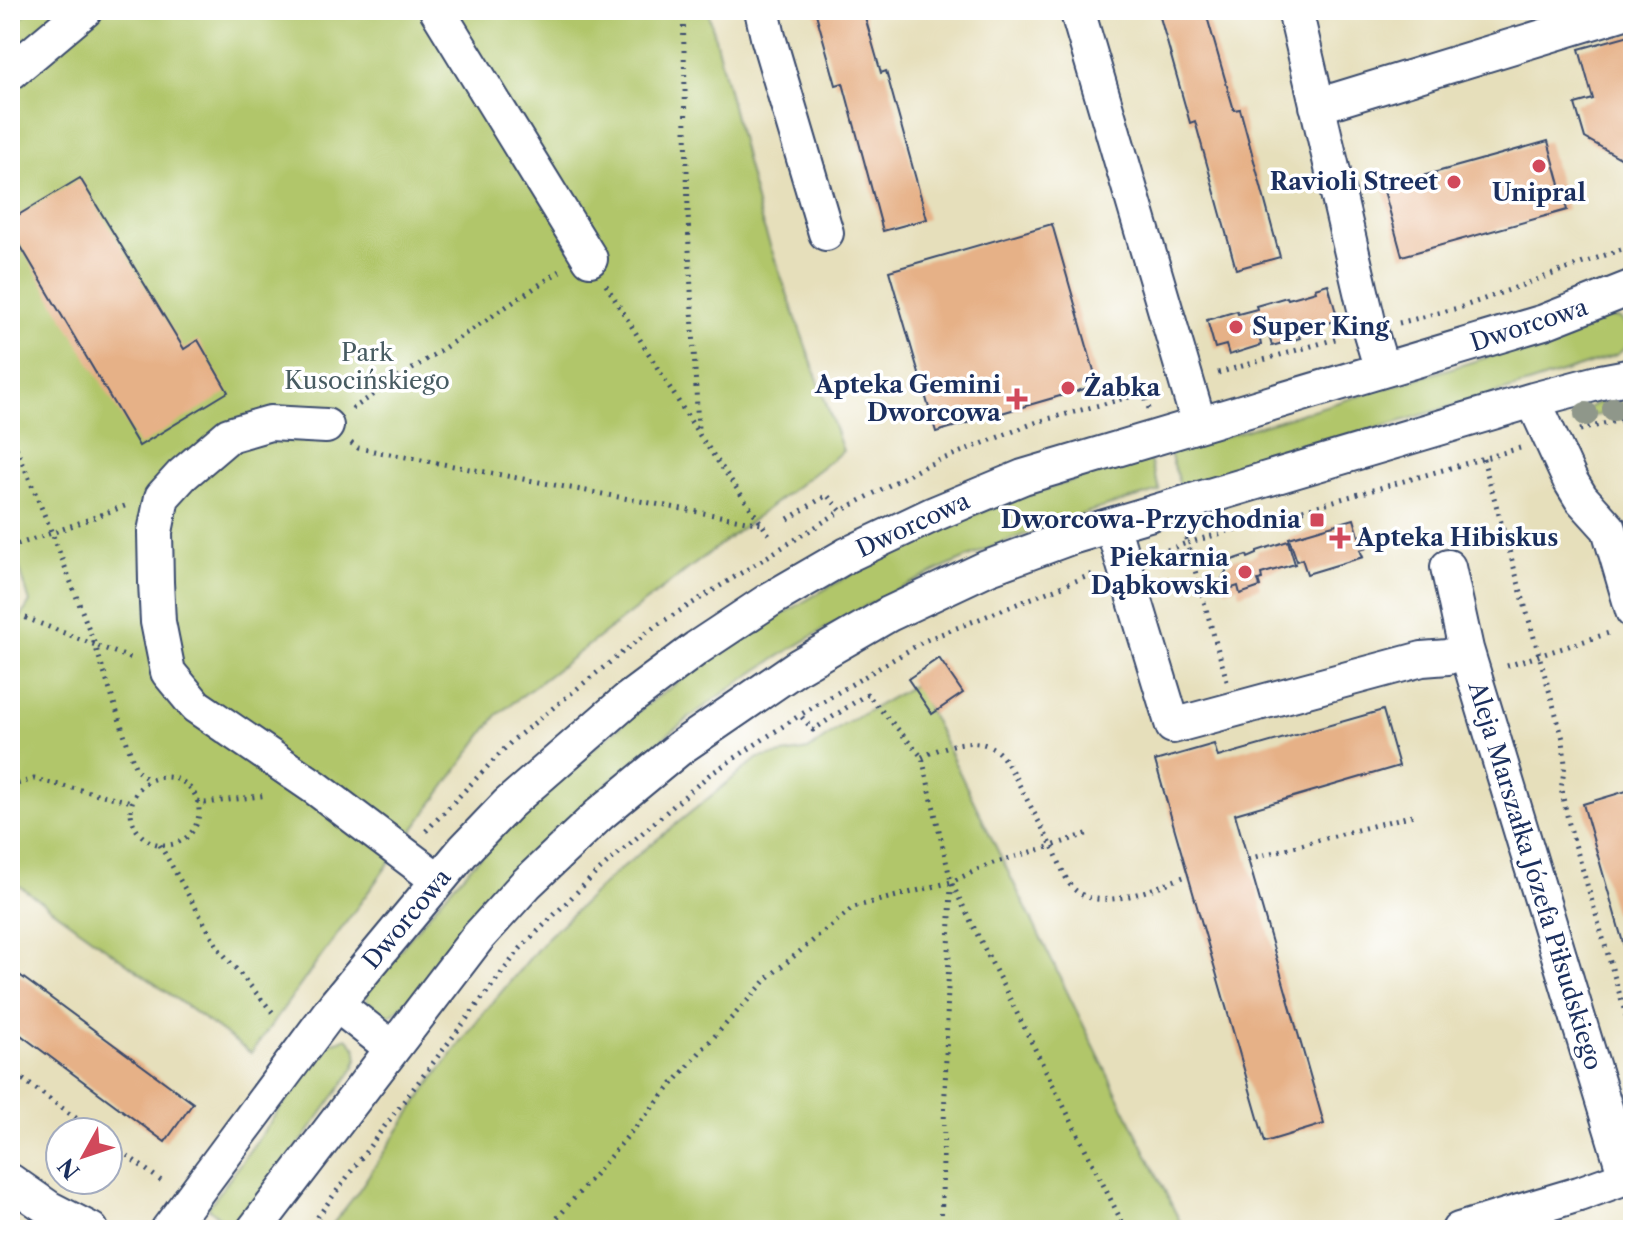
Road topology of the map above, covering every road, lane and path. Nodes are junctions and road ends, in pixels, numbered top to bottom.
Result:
1 (85, 10) edge
2 (437, 10) edge
3 (683, 10) edge
4 (762, 10) edge
5 (1077, 10) edge
6 (1295, 10) edge
7 (1631, 10) edge
8 (10, 73) edge
9 (1317, 106) junction
10 (826, 233) dead end
11 (590, 259) junction
12 (1633, 287) edge
13 (1597, 302) junction
14 (1633, 310) edge
15 (1633, 361) edge
16 (1382, 370) junction
17 (1617, 379) edge
18 (1533, 400) junction
19 (1633, 418) edge
20 (1199, 424) junction
21 (326, 426) junction
22 (10, 433) edge
23 (698, 433) junction
24 (1551, 439) junction
25 (1483, 458) junction
26 (827, 495) dead end
27 (162, 497) junction
28 (788, 519) dead end
29 (762, 524) junction
30 (1112, 525) junction
31 (52, 533) junction
32 (770, 536) dead end
33 (10, 547) edge
34 (1448, 567) dead end
35 (1094, 573) dead end
36 (10, 614) edge
37 (1626, 620) edge
38 (95, 645) junction
39 (1466, 649) junction
40 (1539, 657) junction
41 (1507, 666) dead end
42 (168, 672) junction
43 (1228, 682) dead end
44 (800, 715) junction
45 (922, 757) junction
46 (150, 781) junction
47 (10, 786) edge
48 (316, 788) junction
49 (197, 801) junction
50 (132, 802) junction
51 (1417, 814) dead end
52 (1092, 832) dead end
53 (160, 845) junction
54 (1052, 846) junction
55 (1248, 859) dead end
56 (1189, 875) dead end
57 (438, 880) junction
58 (951, 882) junction
59 (336, 1004) junction
60 (275, 1015) dead end
61 (1633, 1039) edge
62 (392, 1048) junction
63 (10, 1070) edge
64 (73, 1116) edge
65 (124, 1161) edge
66 (1630, 1177) edge
67 (10, 1181) edge
68 (60, 1220) edge
69 (172, 1220) edge
70 (91, 1230) edge
71 (254, 1230) edge
72 (308, 1230) edge
73 (547, 1230) edge
74 (941, 1230) edge
75 (1126, 1230) edge
76 (1459, 1230) edge

1 - 8 street
2 - 11 street
3 - 23 path
4 - 10 street
5 - 20 street
6 - 9 street
7 - 9 street
9 - 16 street
11 - 21 path
11 - 23 path
12 - 13 street, Dworcowa
13 - 14 street
13 - 16 street, Dworcowa
15 - 17 street
16 - 20 street, Dworcowa
17 - 18 street
18 - 24 street
18 - 30 street
19 - 24 path
20 - 57 street, Dworcowa
21 - 27 street
21 - 29 path
22 - 31 path
23 - 29 path
24 - 25 path
24 - 37 street
25 - 40 path
25 - 43 path
26 - 28 path
27 - 31 path
27 - 42 street
29 - 32 path
30 - 39 street
30 - 62 street
31 - 33 path
31 - 38 path
34 - 39 street, Aleja Marszałka Józefa Piłsudskiego
35 - 44 path
36 - 38 path
37 - 40 path
38 - 42 path
38 - 46 path
39 - 66 street, Aleja Marszałka Józefa Piłsudskiego
40 - 41 path
40 - 61 path
42 - 48 street
44 - 45 path
44 - 72 path
45 - 54 path
45 - 58 path
46 - 49 path
46 - 50 path
47 - 50 path
48 - 49 path
48 - 57 street
49 - 53 path
50 - 53 path
51 - 55 path
52 - 54 path
53 - 60 path
54 - 56 path
54 - 58 path
57 - 59 street, Dworcowa
58 - 73 path
58 - 74 path
58 - 75 path
59 - 62 street
59 - 69 street, Dworcowa
62 - 71 street
63 - 64 path
65 - 69 path
66 - 76 street
67 - 68 street
68 - 70 street

